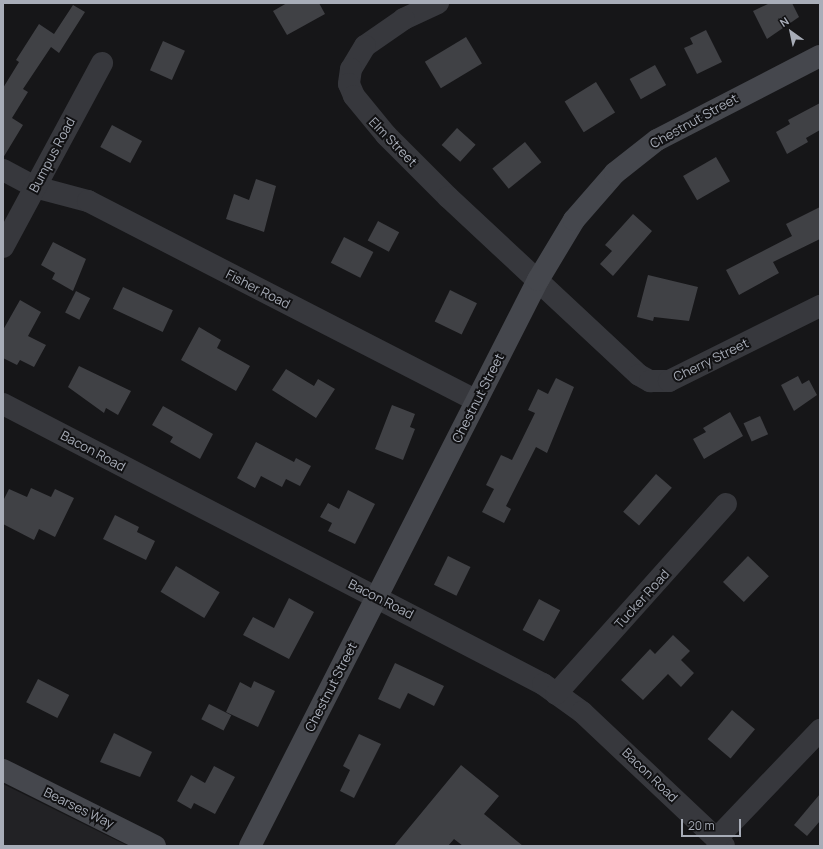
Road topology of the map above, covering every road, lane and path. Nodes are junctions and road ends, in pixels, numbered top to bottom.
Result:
1 (438, 3) edge
2 (820, 56) edge
3 (102, 63) dead end
4 (3, 170) edge
5 (35, 187) junction
6 (3, 247) edge
7 (538, 280) junction
8 (820, 306) edge
9 (477, 401) junction
10 (3, 404) edge
11 (726, 504) dead end
12 (377, 597) junction
13 (556, 694) junction
14 (820, 730) edge
15 (3, 770) edge
16 (720, 842) edge
17 (155, 846) edge
18 (250, 846) edge

1 - 7 street, Elm Street
2 - 7 street, Chestnut Street
3 - 5 street, Bumpus Road
4 - 5 street, Fisher Road
5 - 6 street, Bumpus Road
5 - 9 street, Fisher Road
7 - 8 street, Cherry Street
7 - 9 street, Chestnut Street
9 - 12 street, Chestnut Street
10 - 12 street, Bacon Road
11 - 13 street, Tucker Road
12 - 13 street, Bacon Road
12 - 18 street, Chestnut Street
13 - 16 street, Bacon Road
14 - 16 street
15 - 17 street, Bearses Way

